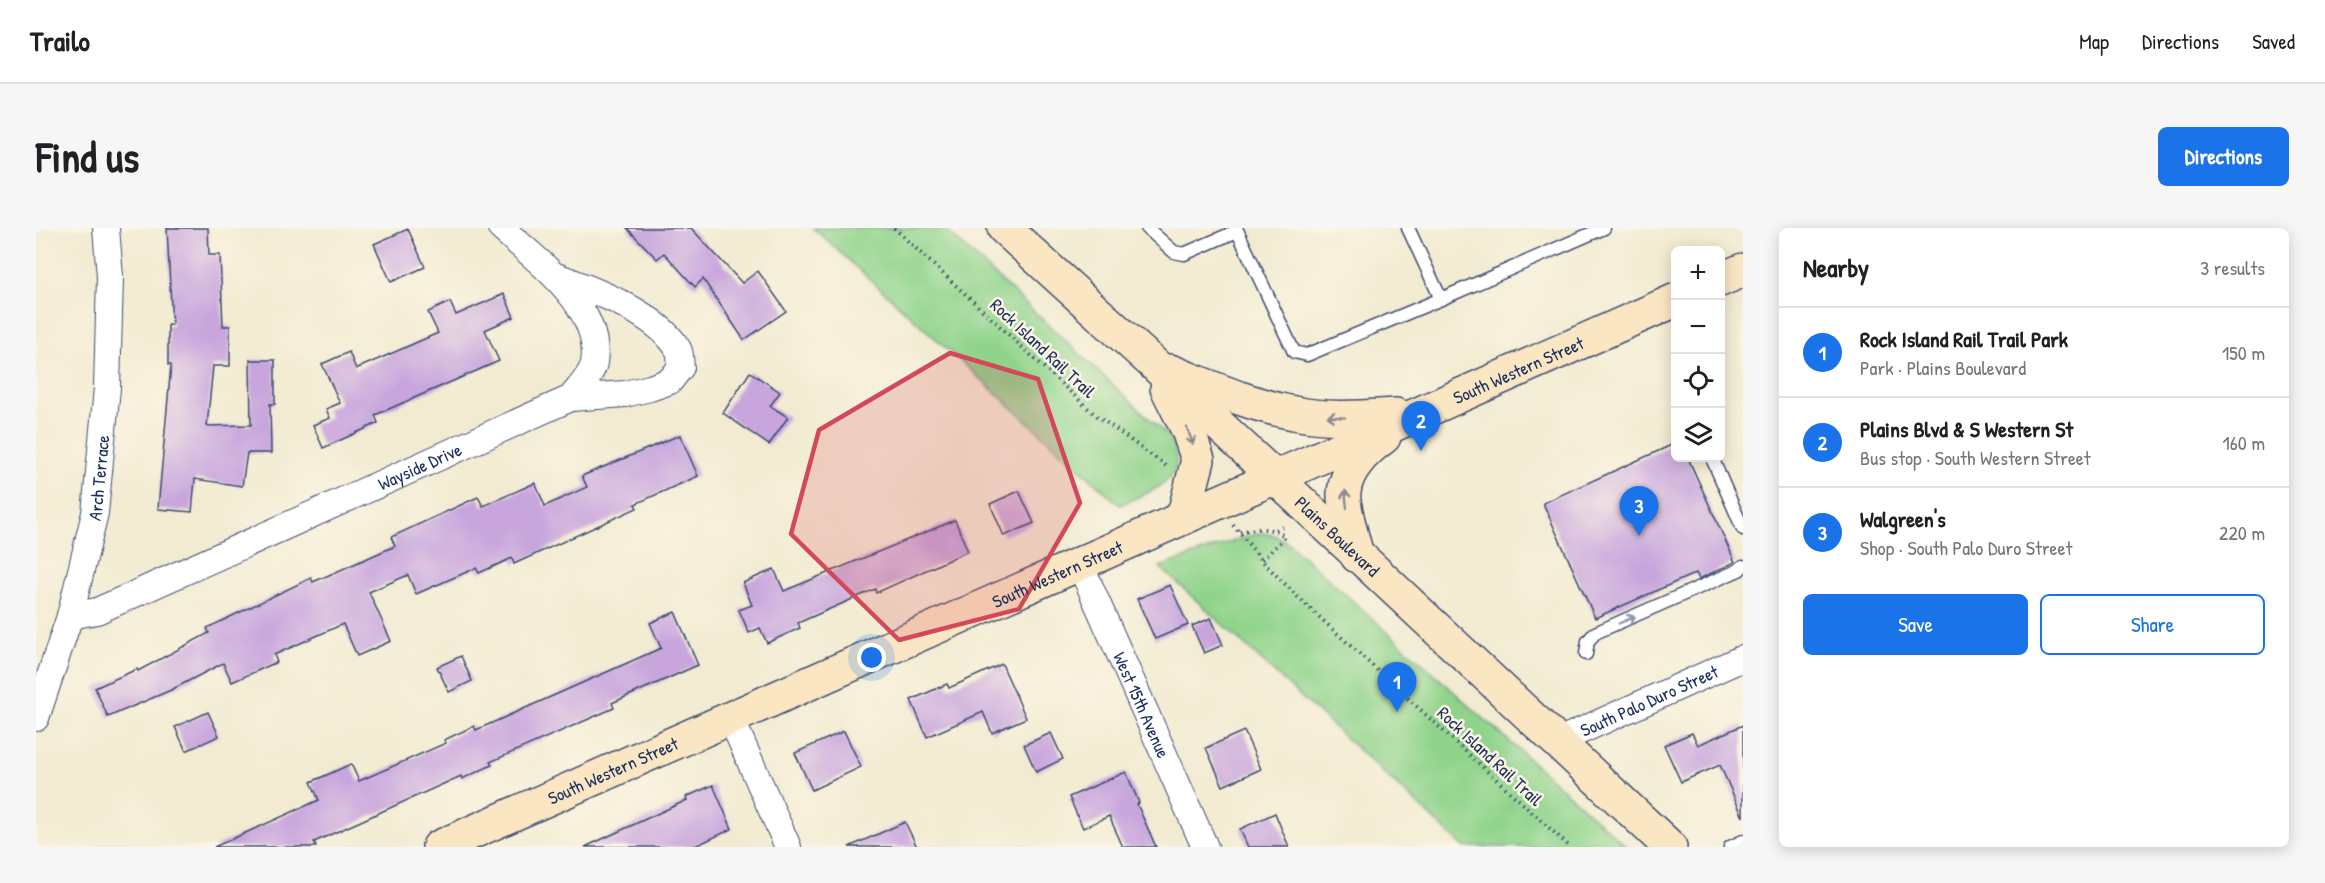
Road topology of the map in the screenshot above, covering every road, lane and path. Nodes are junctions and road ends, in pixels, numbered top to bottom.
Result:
1 (106, 228) edge
2 (501, 228) edge
3 (894, 228) edge
4 (1004, 228) edge
5 (1147, 228) edge
6 (1408, 228) edge
7 (1604, 228) edge
8 (1236, 230) edge
9 (1743, 270) edge
10 (552, 274) junction
11 (1725, 278) edge
12 (1441, 299) junction
13 (1671, 302) edge
14 (1155, 365) junction
15 (571, 398) junction
16 (1415, 414) junction
17 (1714, 462) edge
18 (1174, 472) dead end
19 (1274, 478) junction
20 (1182, 518) junction
21 (1743, 529) edge
22 (1357, 556) junction
23 (1262, 560) junction
24 (1079, 562) junction
25 (1743, 566) edge
26 (70, 616) junction
27 (1586, 654) dead end
28 (1743, 658) edge
29 (730, 717) junction
30 (36, 718) edge
31 (1556, 742) junction
32 (1743, 841) edge
33 (439, 847) edge
34 (788, 847) edge
35 (1205, 847) edge
36 (1570, 847) edge
37 (1670, 847) edge
38 (1730, 847) edge

1 - 26 street, Arch Terrace
2 - 10 street
3 - 18 path, Rock Island Rail Trail
4 - 14 main road, Plains Boulevard
5 - 8 lane
6 - 12 lane
7 - 12 lane
8 - 12 lane
9 - 11 main road
10 - 15 street
10 - 15 street
13 - 16 main road, South Western Street
16 -> 14 main road
14 - 19 main road, Plains Boulevard
14 -> 20 main road
15 - 26 street, Wayside Drive
16 - 19 main road, South Western Street
22 -> 16 main road
17 - 21 lane
19 - 20 main road, South Western Street
19 - 22 main road, Plains Boulevard
20 - 24 main road, South Western Street
22 - 31 main road, Plains Boulevard
23 - 23 path, Rock Island Rail Trail
23 - 36 path, Rock Island Rail Trail
24 - 29 main road, South Western Street
24 - 35 street, West 15th Avenue
27 -> 25 lane
26 - 30 street, Arch Terrace
28 - 31 street, South Palo Duro Street
29 - 33 main road, South Western Street
29 - 34 street
31 - 37 main road, Plains Boulevard
32 - 38 lane

